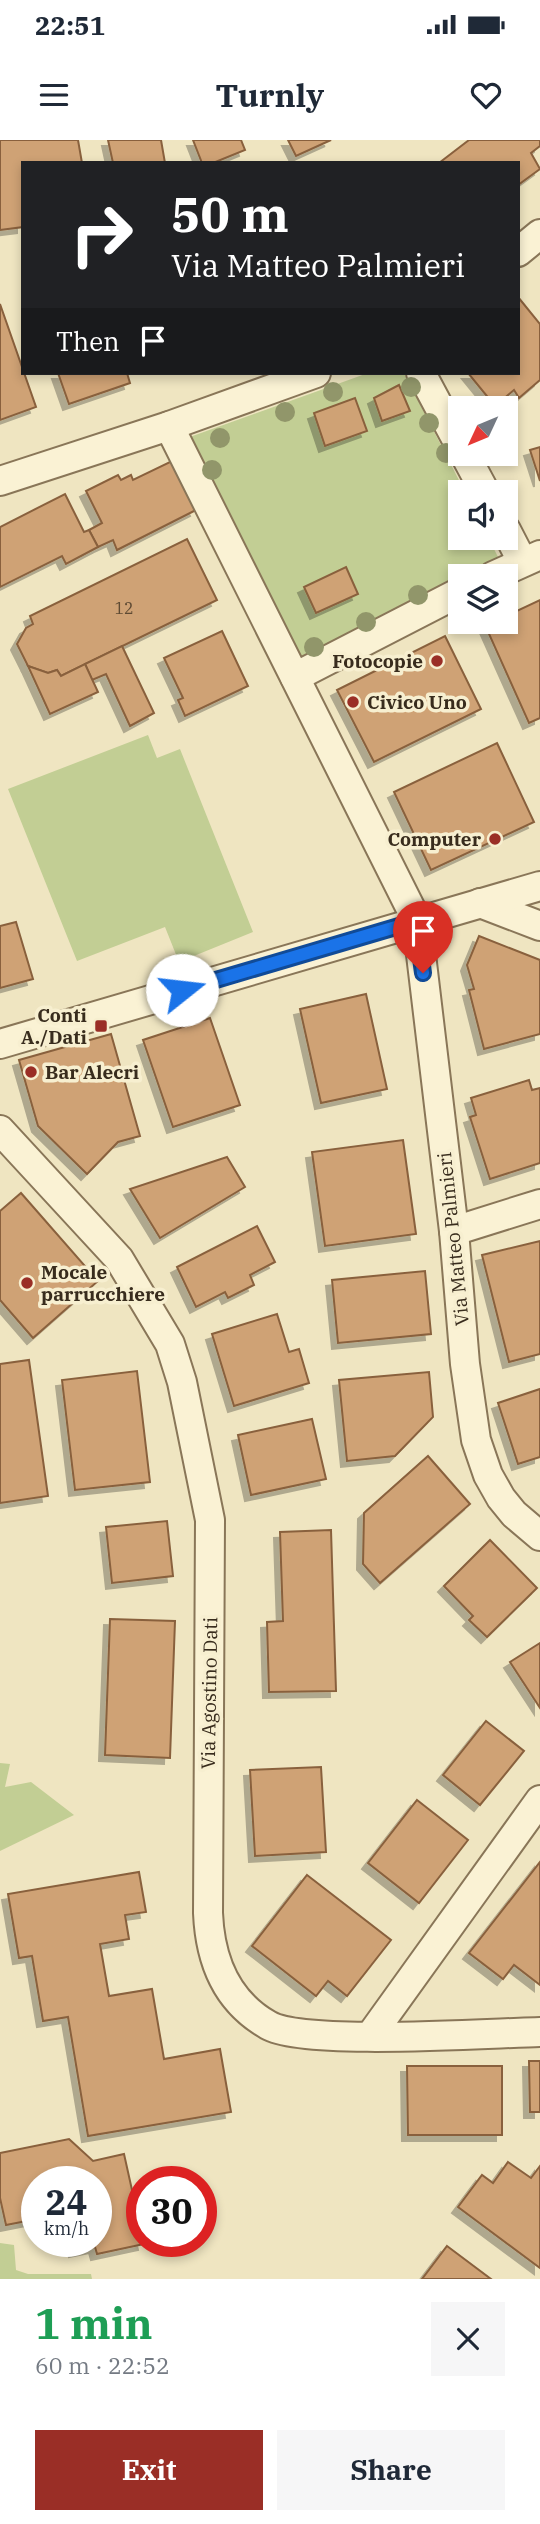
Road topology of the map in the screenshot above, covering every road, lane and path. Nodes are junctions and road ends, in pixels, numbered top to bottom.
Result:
1 (540, 234) edge
2 (520, 250) edge
3 (310, 375) edge
4 (422, 375) edge
5 (448, 424) edge
6 (169, 426) junction
7 (0, 481) edge
8 (518, 543) edge
9 (531, 558) edge
10 (448, 598) edge
11 (295, 677) junction
12 (540, 886) edge
13 (480, 903) junction
14 (416, 921) junction
15 (540, 926) edge
16 (0, 1044) edge
17 (0, 1130) edge
18 (540, 1204) edge
19 (454, 1231) junction
20 (540, 1535) edge
21 (540, 1800) edge
22 (540, 2032) edge
23 (371, 2035) junction

1 - 2 street
3 - 6 street
4 - 5 street
6 - 7 street
6 - 11 street, Via Matteo Palmieri
8 - 9 street
10 - 11 street
11 - 14 street, Via Matteo Palmieri
12 - 13 street
13 - 14 street
13 - 15 street
14 - 16 street
14 - 19 street, Via Matteo Palmieri
17 - 23 street, Via Agostino Dati
18 - 19 street
19 - 20 street, Via Matteo Palmieri
21 - 23 street
22 - 23 street, Via Agostino Dati

